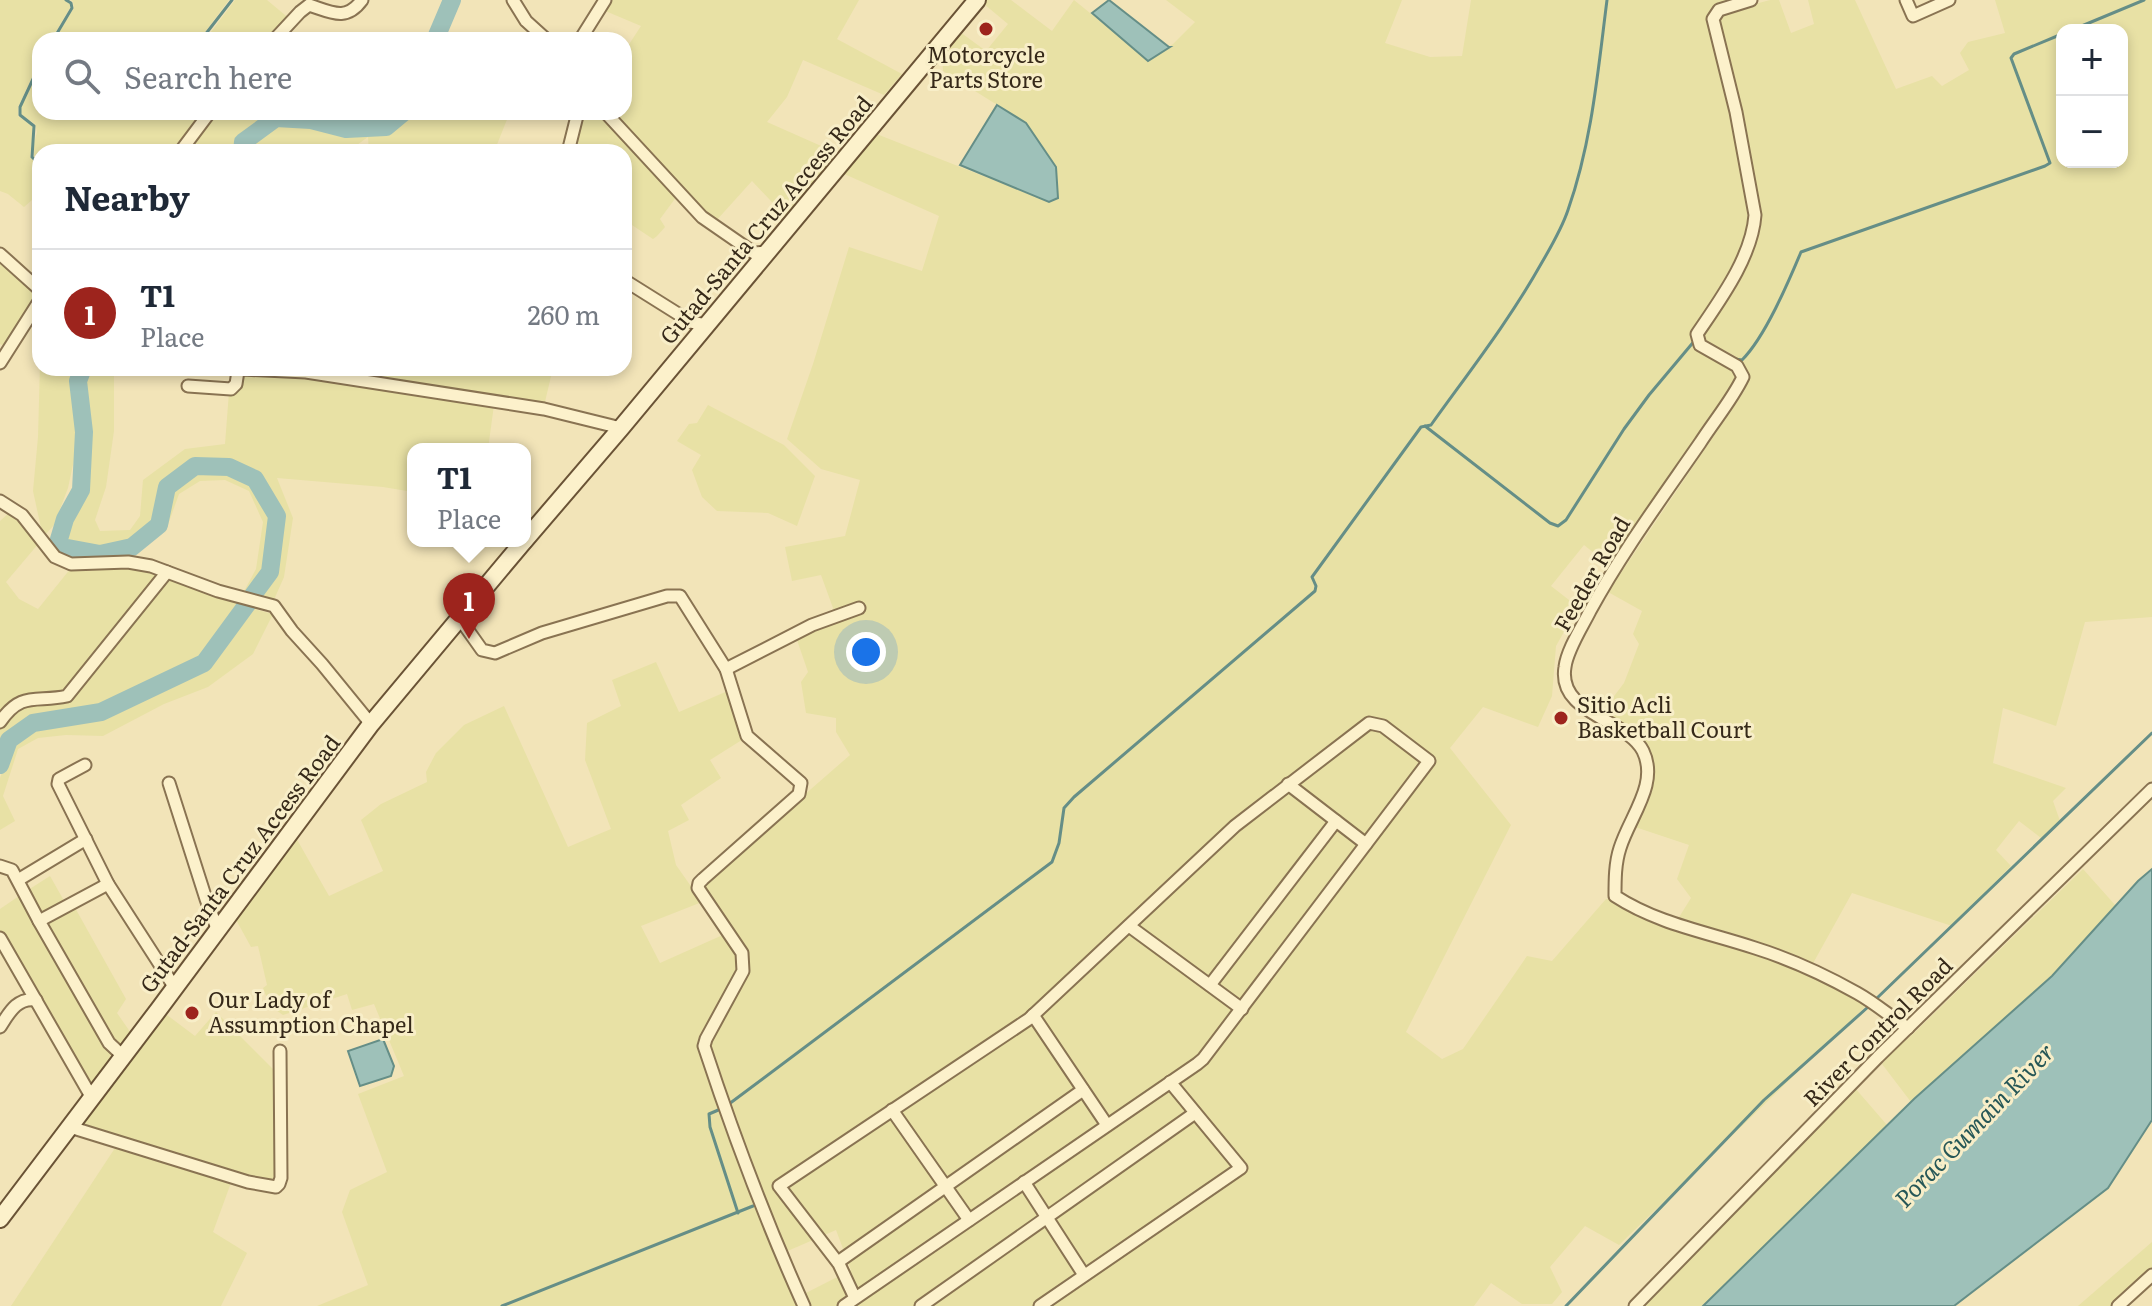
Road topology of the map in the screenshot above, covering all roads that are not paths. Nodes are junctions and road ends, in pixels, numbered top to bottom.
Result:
1 (362, 0) edge
2 (513, 0) edge
3 (605, 0) edge
4 (977, 0) edge
5 (1751, 0) edge
6 (1906, 0) edge
7 (1949, 0) edge
8 (281, 32) edge
9 (538, 32) edge
10 (585, 32) edge
11 (204, 120) edge
12 (576, 120) edge
13 (612, 120) edge
14 (186, 144) edge
15 (570, 144) edge
16 (767, 252) junction
17 (0, 254) edge
18 (32, 283) edge
19 (632, 285) edge
20 (32, 313) edge
21 (706, 325) junction
22 (0, 363) edge
23 (237, 376) edge
24 (361, 376) edge
25 (188, 386) dead end
26 (621, 428) junction
27 (3, 508) edge
28 (531, 533) edge
29 (519, 547) edge
30 (167, 572) junction
31 (859, 608) dead end
32 (460, 619) junction
33 (726, 669) junction
34 (0, 722) edge
35 (371, 724) junction
36 (85, 765) dead end
37 (169, 783) dead end
38 (1288, 784) junction
39 (2152, 789) edge
40 (1336, 821) junction
41 (86, 839) junction
42 (1366, 844) junction
43 (0, 866) edge
44 (18, 880) junction
45 (108, 884) junction
46 (39, 921) junction
47 (1129, 926) junction
48 (218, 931) junction
49 (0, 938) edge
50 (1210, 985) junction
51 (175, 988) junction
52 (36, 1000) junction
53 (1242, 1009) junction
54 (1033, 1015) junction
55 (0, 1027) edge
56 (1908, 1028) junction
57 (280, 1051) dead end
58 (124, 1057) junction
59 (1170, 1082) junction
60 (1083, 1090) junction
61 (92, 1098) junction
62 (892, 1110) junction
63 (1195, 1113) junction
64 (1107, 1125) junction
65 (70, 1127) junction
66 (1024, 1182) junction
67 (945, 1186) junction
68 (1047, 1218) junction
69 (0, 1219) edge
70 (969, 1220) junction
71 (838, 1262) junction
72 (1084, 1275) junction
73 (2152, 1275) edge
74 (860, 1300) edge
75 (804, 1306) edge
76 (844, 1306) edge
77 (921, 1306) edge
78 (1040, 1306) edge
79 (1635, 1306) edge
80 (2118, 1306) edge

1 - 8 street
2 - 9 street
3 - 10 street
4 - 16 main road, Gutad-Santa Cruz Access Road
5 - 56 street, Feeder Road
6 - 7 street
11 - 14 street
12 - 15 street
13 - 16 street
16 - 21 main road, Gutad-Santa Cruz Access Road
17 - 18 street
19 - 21 street
20 - 22 street
21 - 26 main road, Gutad-Santa Cruz Access Road
23 - 25 street
24 - 26 street
26 - 28 main road, Gutad-Santa Cruz Access Road
27 - 30 street
29 - 32 main road, Gutad-Santa Cruz Access Road
30 - 34 street
30 - 35 street
31 - 33 street
32 - 33 street
32 - 35 main road, Gutad-Santa Cruz Access Road
33 - 75 street
35 - 48 main road, Gutad-Santa Cruz Access Road
36 - 41 street
37 - 48 street
38 - 40 street
38 - 42 street
38 - 47 street
39 - 56 street, River Control Road
40 - 42 street
40 - 50 street
41 - 44 street
41 - 45 street
42 - 53 street
43 - 44 street
44 - 46 street
45 - 46 street
45 - 51 street
46 - 58 street
47 - 50 street
47 - 54 street
48 - 51 main road, Gutad-Santa Cruz Access Road
49 - 52 street
50 - 53 street
51 - 58 main road, Gutad-Santa Cruz Access Road
52 - 55 street
52 - 61 street
53 - 59 street
54 - 60 street
54 - 62 street
56 - 79 street, River Control Road
57 - 65 street
58 - 61 main road, Gutad-Santa Cruz Access Road
59 - 63 street
59 - 64 street
60 - 64 street
60 - 67 street
61 - 65 main road, Gutad-Santa Cruz Access Road
62 - 67 street
62 - 71 street
63 - 68 street
63 - 72 street
64 - 66 street
65 - 69 main road, Gutad-Santa Cruz Access Road
66 - 68 street
66 - 70 street
67 - 70 street
67 - 71 street
68 - 72 street
68 - 77 street
70 - 74 street
71 - 74 street
72 - 78 street
73 - 80 street
74 - 76 street

